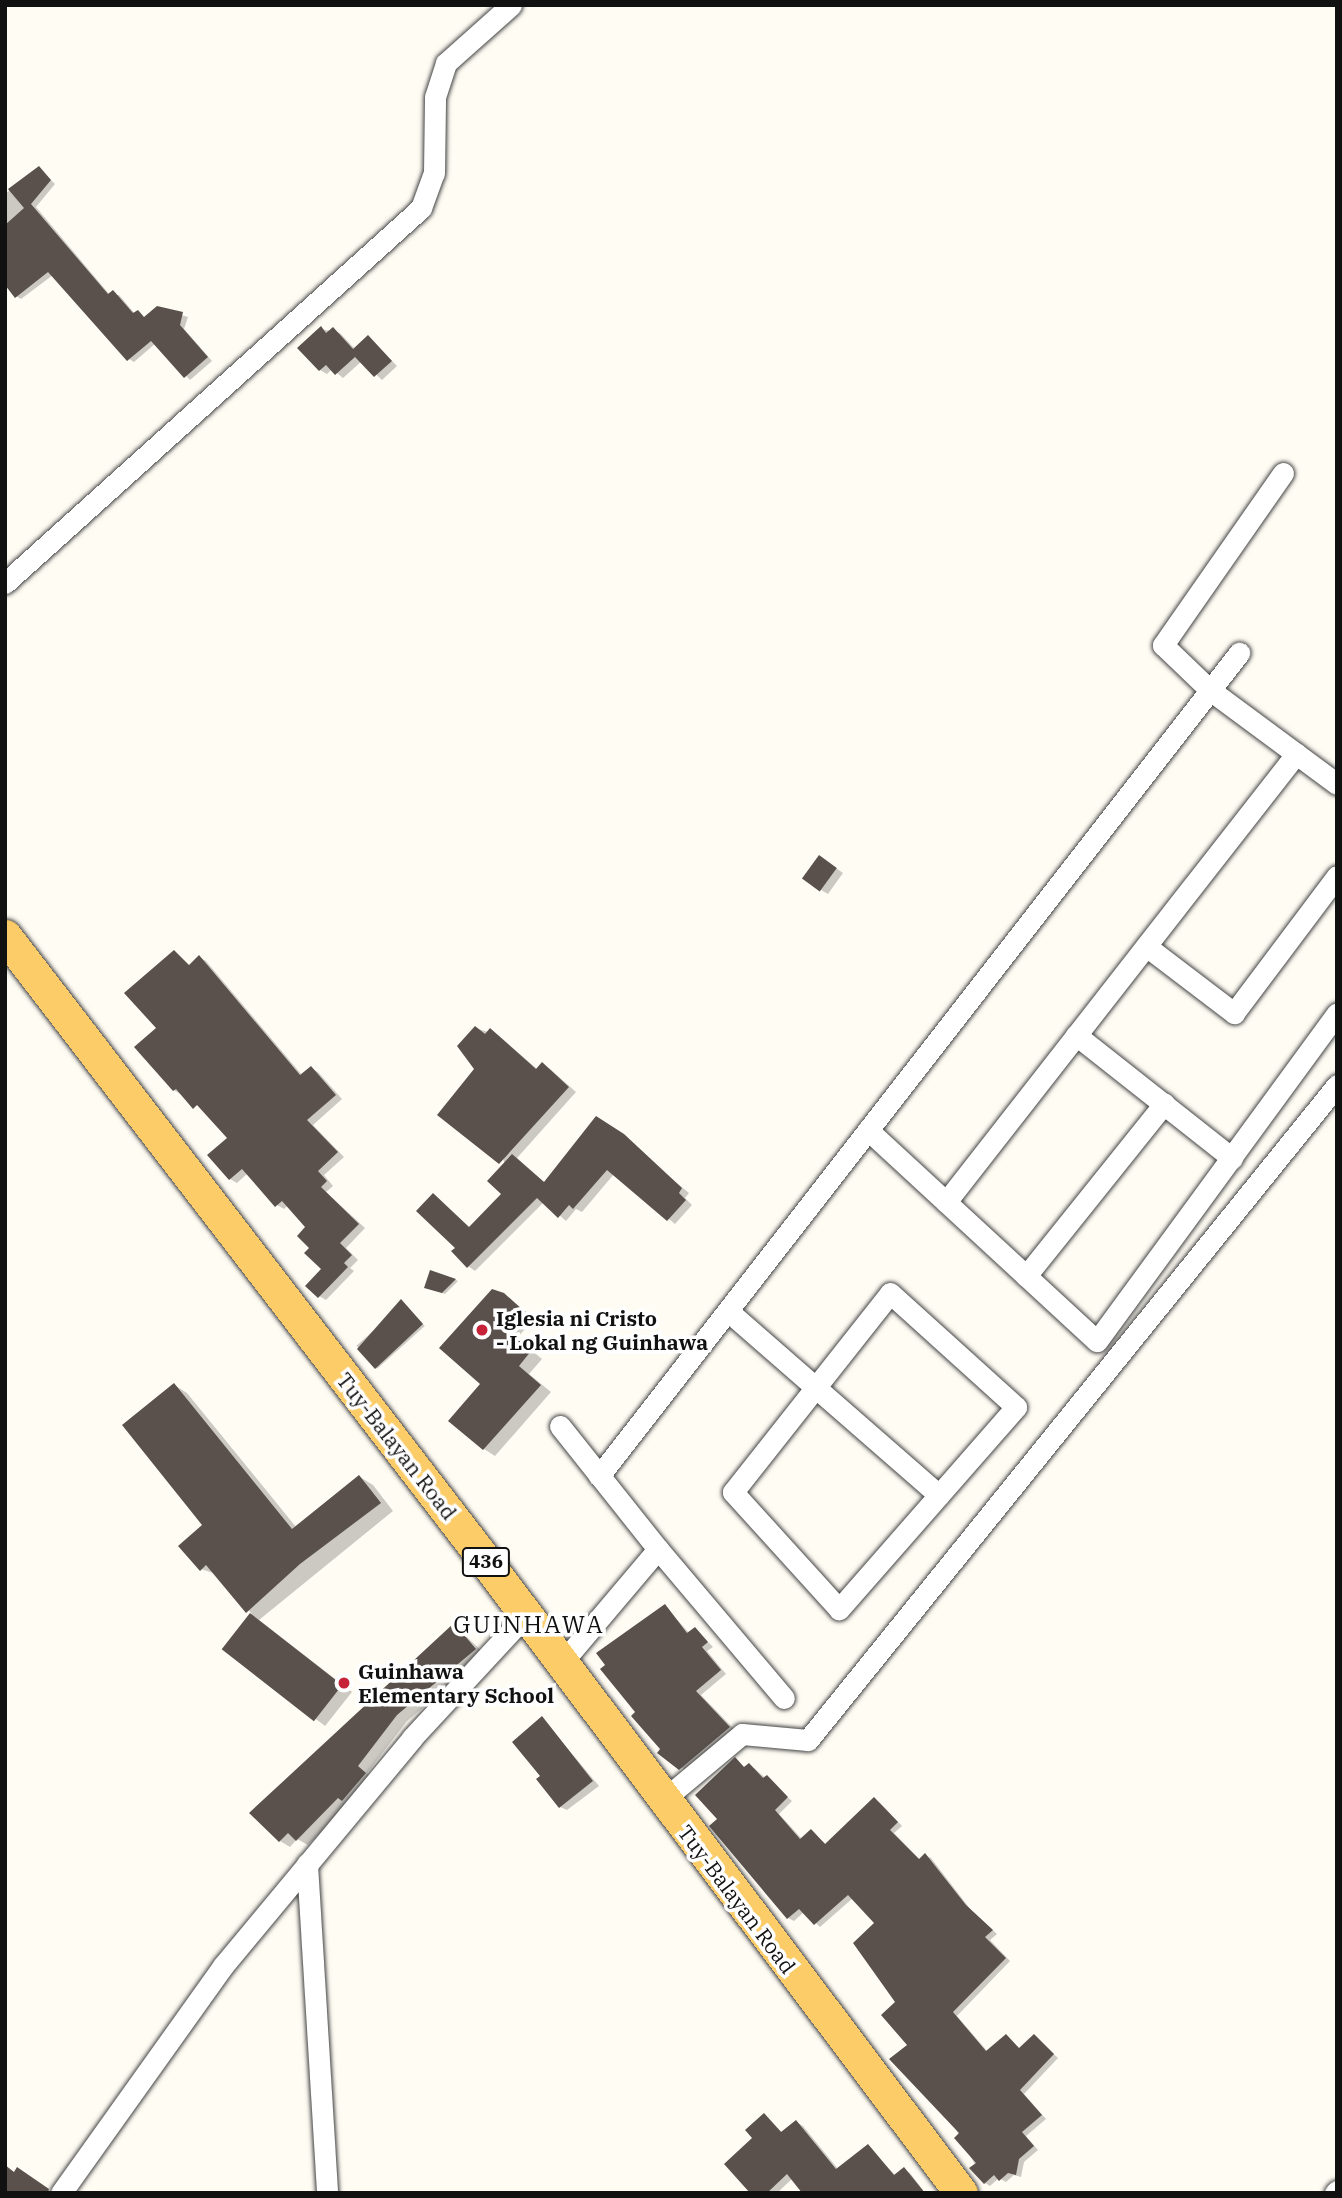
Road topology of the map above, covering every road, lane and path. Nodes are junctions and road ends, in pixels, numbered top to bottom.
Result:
1 (511, 5) edge
2 (1283, 473) dead end
3 (5, 583) edge
4 (1239, 653) dead end
5 (1210, 690) junction
6 (1296, 754) junction
7 (1337, 784) edge
8 (1337, 876) edge
9 (5, 936) edge
10 (1146, 946) junction
11 (1337, 1013) edge
12 (1076, 1035) junction
13 (1337, 1085) edge
14 (1164, 1104) junction
15 (868, 1130) junction
16 (1232, 1158) junction
17 (946, 1202) junction
18 (1026, 1276) junction
19 (727, 1311) junction
20 (816, 1387) junction
21 (560, 1426) dead end
22 (599, 1476) junction
23 (939, 1495) junction
24 (658, 1549) junction
25 (524, 1617) junction
26 (560, 1665) junction
27 (784, 1698) dead end
28 (663, 1800) junction
29 (307, 1864) junction
30 (61, 2193) edge
31 (327, 2193) edge
32 (961, 2193) edge

1 - 3 street
2 - 5 street
4 - 5 street
5 - 6 street
5 - 15 street
6 - 7 street
6 - 10 street
8 - 10 street
9 - 25 main road, Tuy-Balayan Road / 436
10 - 12 street
11 - 16 street
12 - 14 street
12 - 17 street
13 - 28 street
14 - 16 street
14 - 18 street
15 - 17 street
15 - 19 street
16 - 18 street
17 - 18 street
19 - 20 street
19 - 22 street
20 - 23 street
20 - 23 street
20 - 23 street
21 - 22 street
22 - 24 street
24 - 26 street
24 - 27 street
25 - 26 main road, Tuy-Balayan Road / 436
25 - 29 street
26 - 28 main road, Tuy-Balayan Road / 436
28 - 32 main road, Tuy-Balayan Road / 436
29 - 30 street
29 - 31 street

